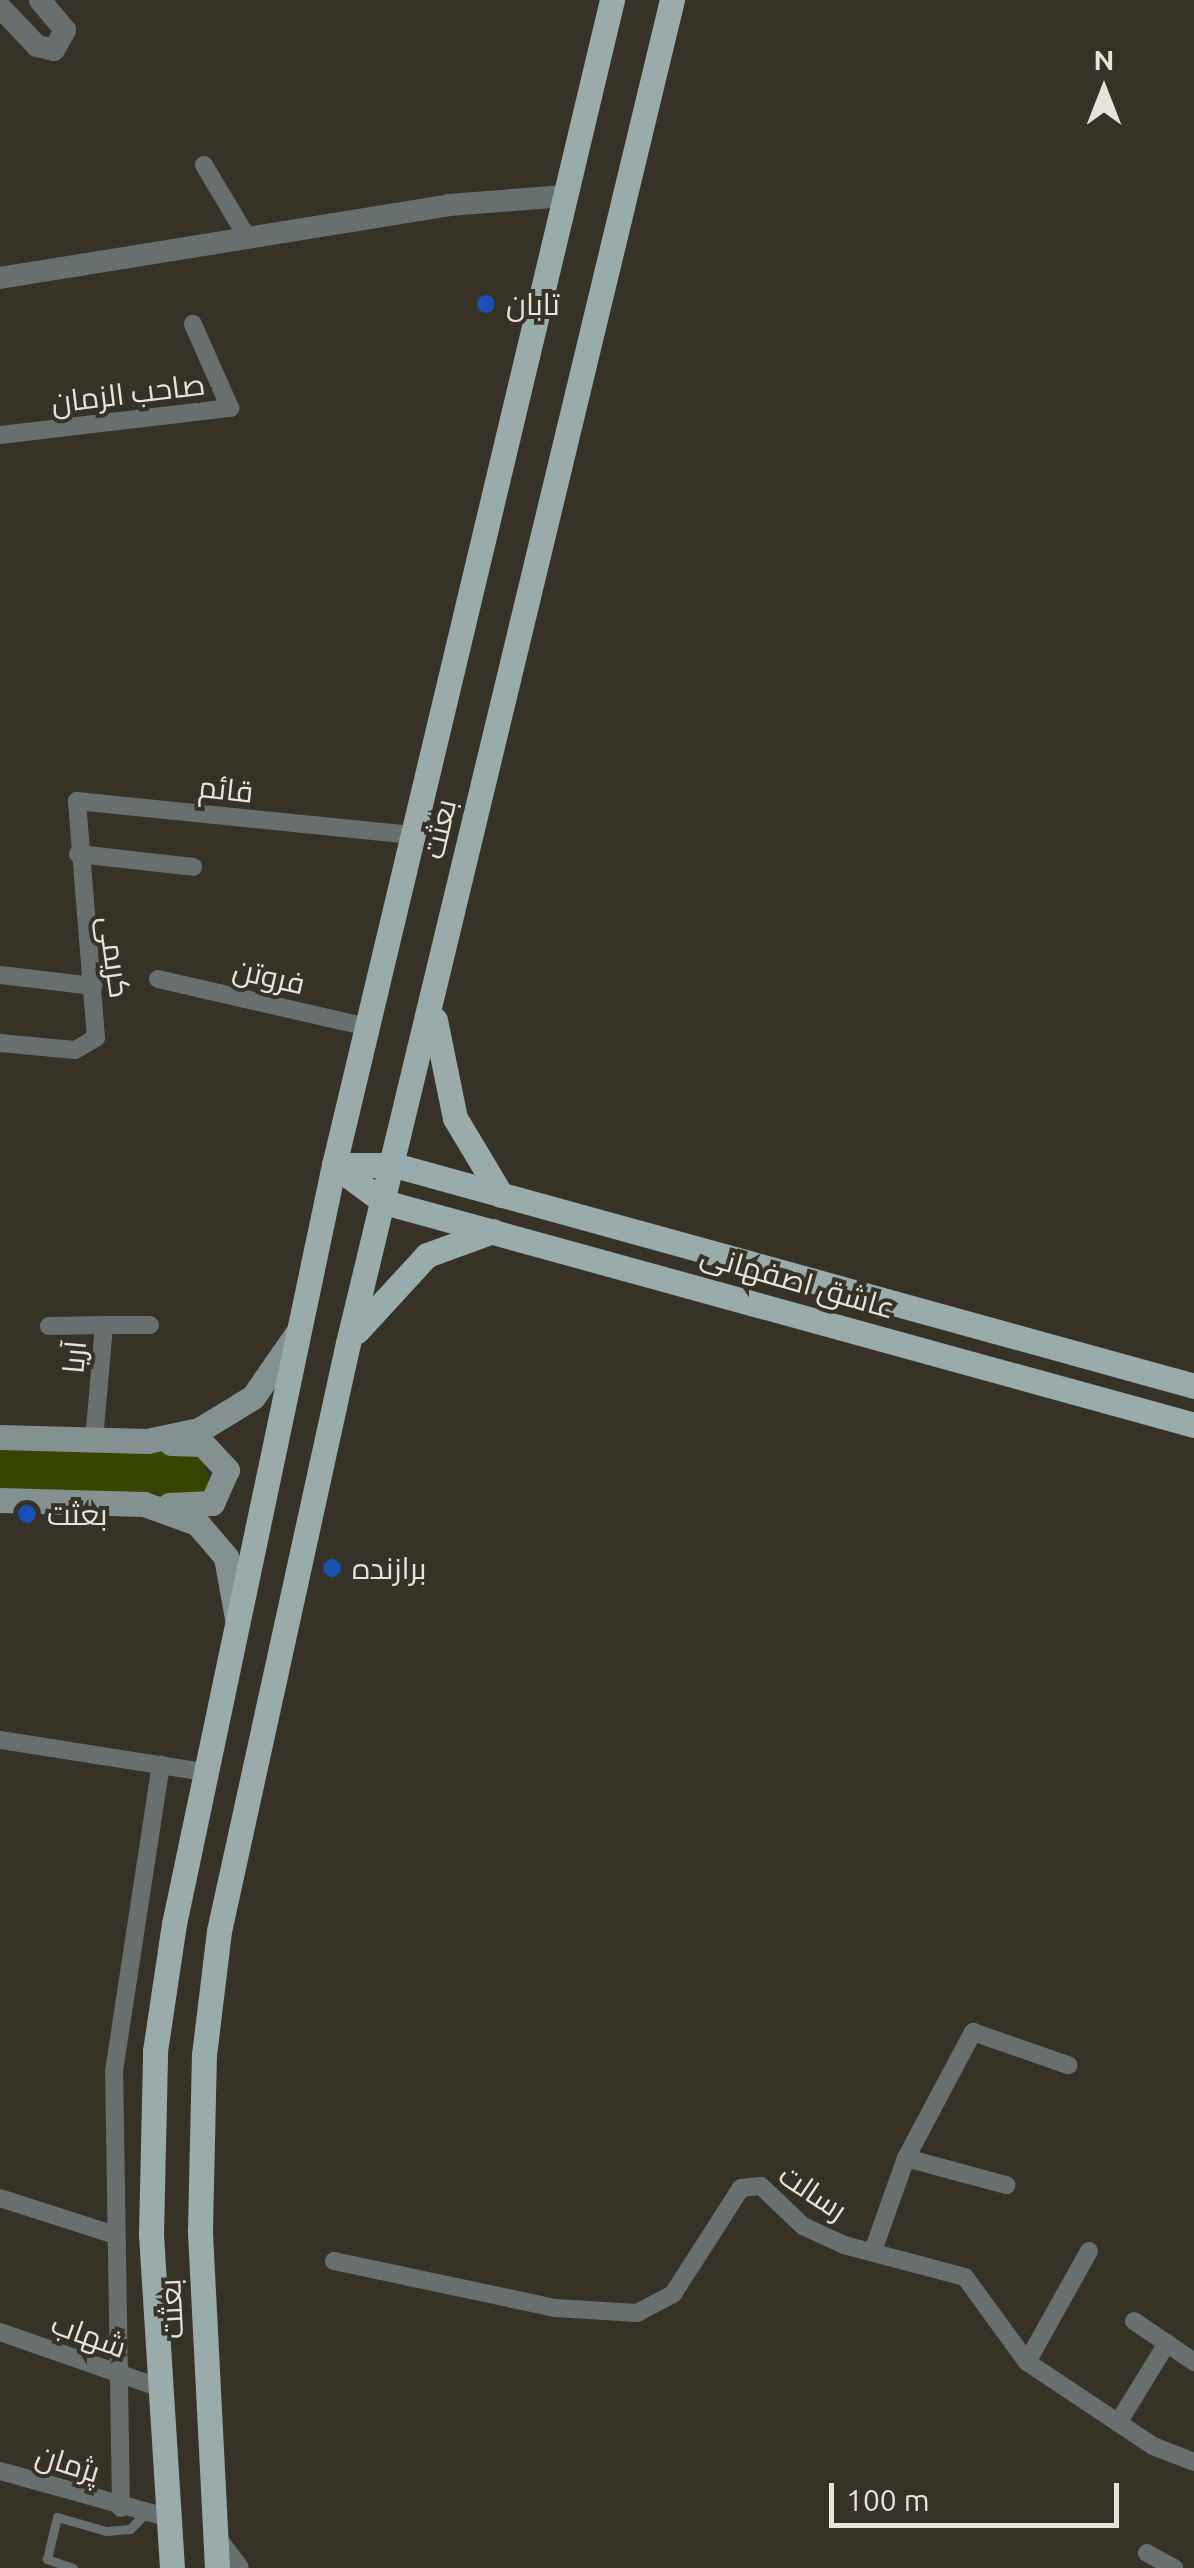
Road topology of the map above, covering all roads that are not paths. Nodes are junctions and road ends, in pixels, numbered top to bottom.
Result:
1 (40, 0) edge
2 (612, 0) edge
3 (672, 0) edge
4 (0, 7) edge
5 (204, 165) dead end
6 (564, 196) junction
7 (247, 237) junction
8 (0, 278) edge
9 (193, 324) dead end
10 (0, 435) edge
11 (412, 835) junction
12 (78, 849) junction
13 (192, 867) dead end
14 (0, 974) edge
15 (158, 979) dead end
16 (93, 986) junction
17 (434, 990) junction
18 (367, 1027) junction
19 (0, 1042) edge
20 (334, 1165) junction
21 (394, 1165) junction
22 (500, 1194) junction
23 (384, 1202) junction
24 (498, 1230) junction
25 (104, 1325) junction
26 (150, 1325) dead end
27 (49, 1326) dead end
28 (298, 1332) junction
29 (348, 1343) junction
30 (1194, 1386) edge
31 (1194, 1425) edge
32 (0, 1437) edge
33 (94, 1440) junction
34 (147, 1442) junction
35 (0, 1500) edge
36 (144, 1504) junction
37 (237, 1618) junction
38 (0, 1740) edge
39 (161, 1765) junction
40 (205, 1772) junction
41 (174, 1924) junction
42 (219, 1932) junction
43 (1068, 2065) dead end
44 (906, 2158) junction
45 (1006, 2185) dead end
46 (0, 2198) edge
47 (115, 2236) junction
48 (874, 2248) junction
49 (1088, 2251) dead end
50 (334, 2261) dead end
51 (1134, 2321) dead end
52 (0, 2332) edge
53 (1168, 2343) junction
54 (1027, 2362) junction
55 (1194, 2362) edge
56 (120, 2376) junction
57 (161, 2388) junction
58 (1118, 2423) junction
59 (1194, 2462) edge
60 (0, 2471) edge
61 (120, 2508) junction
62 (157, 2515) junction
63 (216, 2540) junction
64 (1147, 2553) dead end
65 (73, 2568) edge
66 (172, 2568) edge
67 (217, 2568) edge
68 (238, 2568) edge
69 (1174, 2568) edge

1 - 4 street
2 - 6 main road, بعثت
3 - 17 main road, بعثت
5 - 7 street
6 - 7 street
6 - 11 main road, بعثت
7 - 8 street
9 - 10 street, صاحب الزمان
11 - 12 street, قائم
11 - 18 main road, بعثت
12 - 13 street
12 - 16 street, کریمی
14 - 16 street
15 - 18 street, فروتن
16 - 19 street, کریمی
17 - 21 main road, بعثت
17 - 22 main road
18 - 20 main road, بعثت
20 - 21 main road, عاشق اصفهانی
20 - 23 main road
20 - 28 main road, بعثت
21 - 22 main road, عاشق اصفهانی
21 - 23 main road, بعثت
22 - 30 main road, عاشق اصفهانی
23 - 24 main road, عاشق اصفهانی
23 - 29 main road, بعثت
24 - 29 main road
24 - 31 main road, عاشق اصفهانی
25 - 26 street, آریا
25 - 27 street
25 - 33 street, آریا
28 - 34 main road
28 - 37 main road, بعثت
29 - 42 main road, بعثت
32 - 33 main road
33 - 34 main road
34 - 36 main road
35 - 36 main road
36 - 37 main road
37 - 40 main road, بعثت
38 - 39 street
39 - 40 street
39 - 47 street
40 - 41 main road, بعثت
41 - 42 main road
41 - 57 main road, بعثت
42 - 63 main road, بعثت
43 - 44 street
44 - 45 street
44 - 48 street
46 - 47 street
47 - 56 street
48 - 50 street, رسالت
48 - 54 street, رسالت
49 - 54 street
51 - 53 street
52 - 56 street, شهاب
53 - 55 street
53 - 58 street
54 - 58 street, رسالت
56 - 57 street, شهاب
56 - 61 street
57 - 62 main road, بعثت
58 - 59 street, رسالت
60 - 61 street, پژمان
61 - 62 street, پژمان
62 - 65 lane
62 - 66 main road, بعثت
63 - 67 main road, بعثت
63 - 68 street
64 - 69 street

